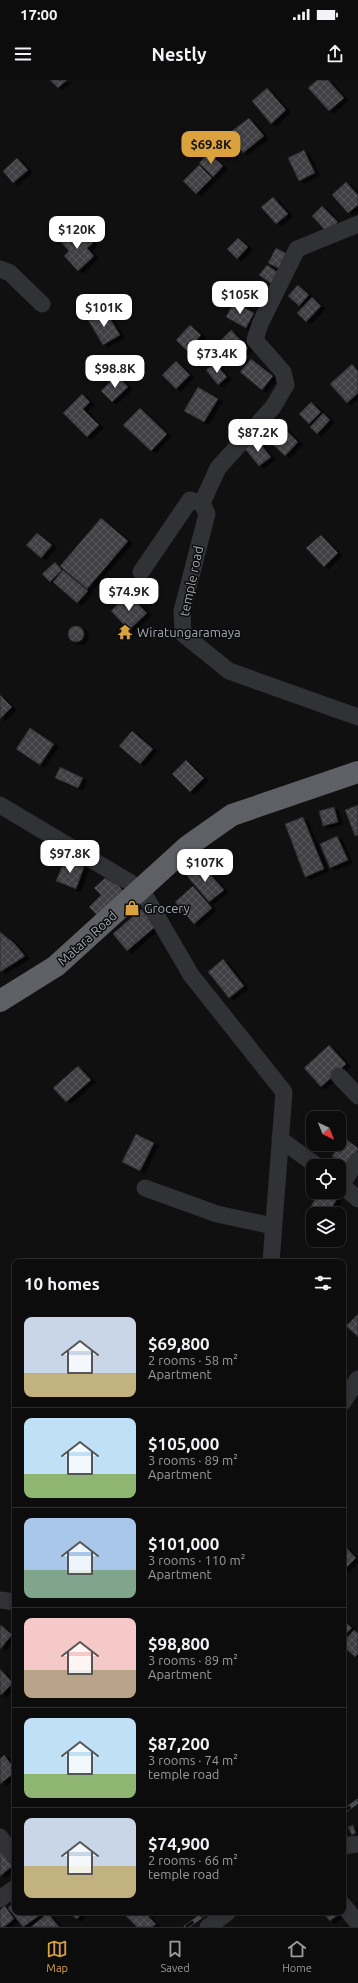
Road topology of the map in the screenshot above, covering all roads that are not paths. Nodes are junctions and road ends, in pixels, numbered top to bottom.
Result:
1 (358, 224) edge
2 (0, 269) edge
3 (42, 304) dead end
4 (202, 503) junction
5 (141, 572) dead end
6 (358, 717) edge
7 (358, 772) edge
8 (0, 804) edge
9 (141, 889) junction
10 (0, 1001) edge
11 (339, 1076) dead end
12 (358, 1096) edge
13 (280, 1139) junction
14 (307, 1159) edge
15 (358, 1160) edge
16 (346, 1176) edge
17 (144, 1188) dead end
18 (346, 1189) edge
19 (358, 1199) edge
20 (273, 1226) junction
21 (271, 1259) edge
22 (358, 1379) edge
23 (346, 1397) edge
24 (0, 1600) edge
25 (12, 1602) edge
26 (0, 1837) edge
27 (358, 1844) edge
28 (346, 1846) edge
29 (12, 1853) edge
30 (12, 1890) edge
31 (0, 1899) edge
32 (346, 1909) edge
33 (224, 1915) edge
34 (358, 1923) edge
35 (208, 1927) edge

1 - 4 street
2 - 3 street
4 - 5 street
4 - 6 street, temple road
7 - 9 highway, Matara Road
8 - 9 street
9 - 10 highway, Matara Road
9 - 13 street
11 - 12 street
13 - 14 street
13 - 20 street
15 - 16 street
17 - 20 street
18 - 19 street
20 - 21 street
22 - 23 street
24 - 25 street
26 - 29 street
27 - 28 street
30 - 31 street
32 - 34 street
33 - 35 street

